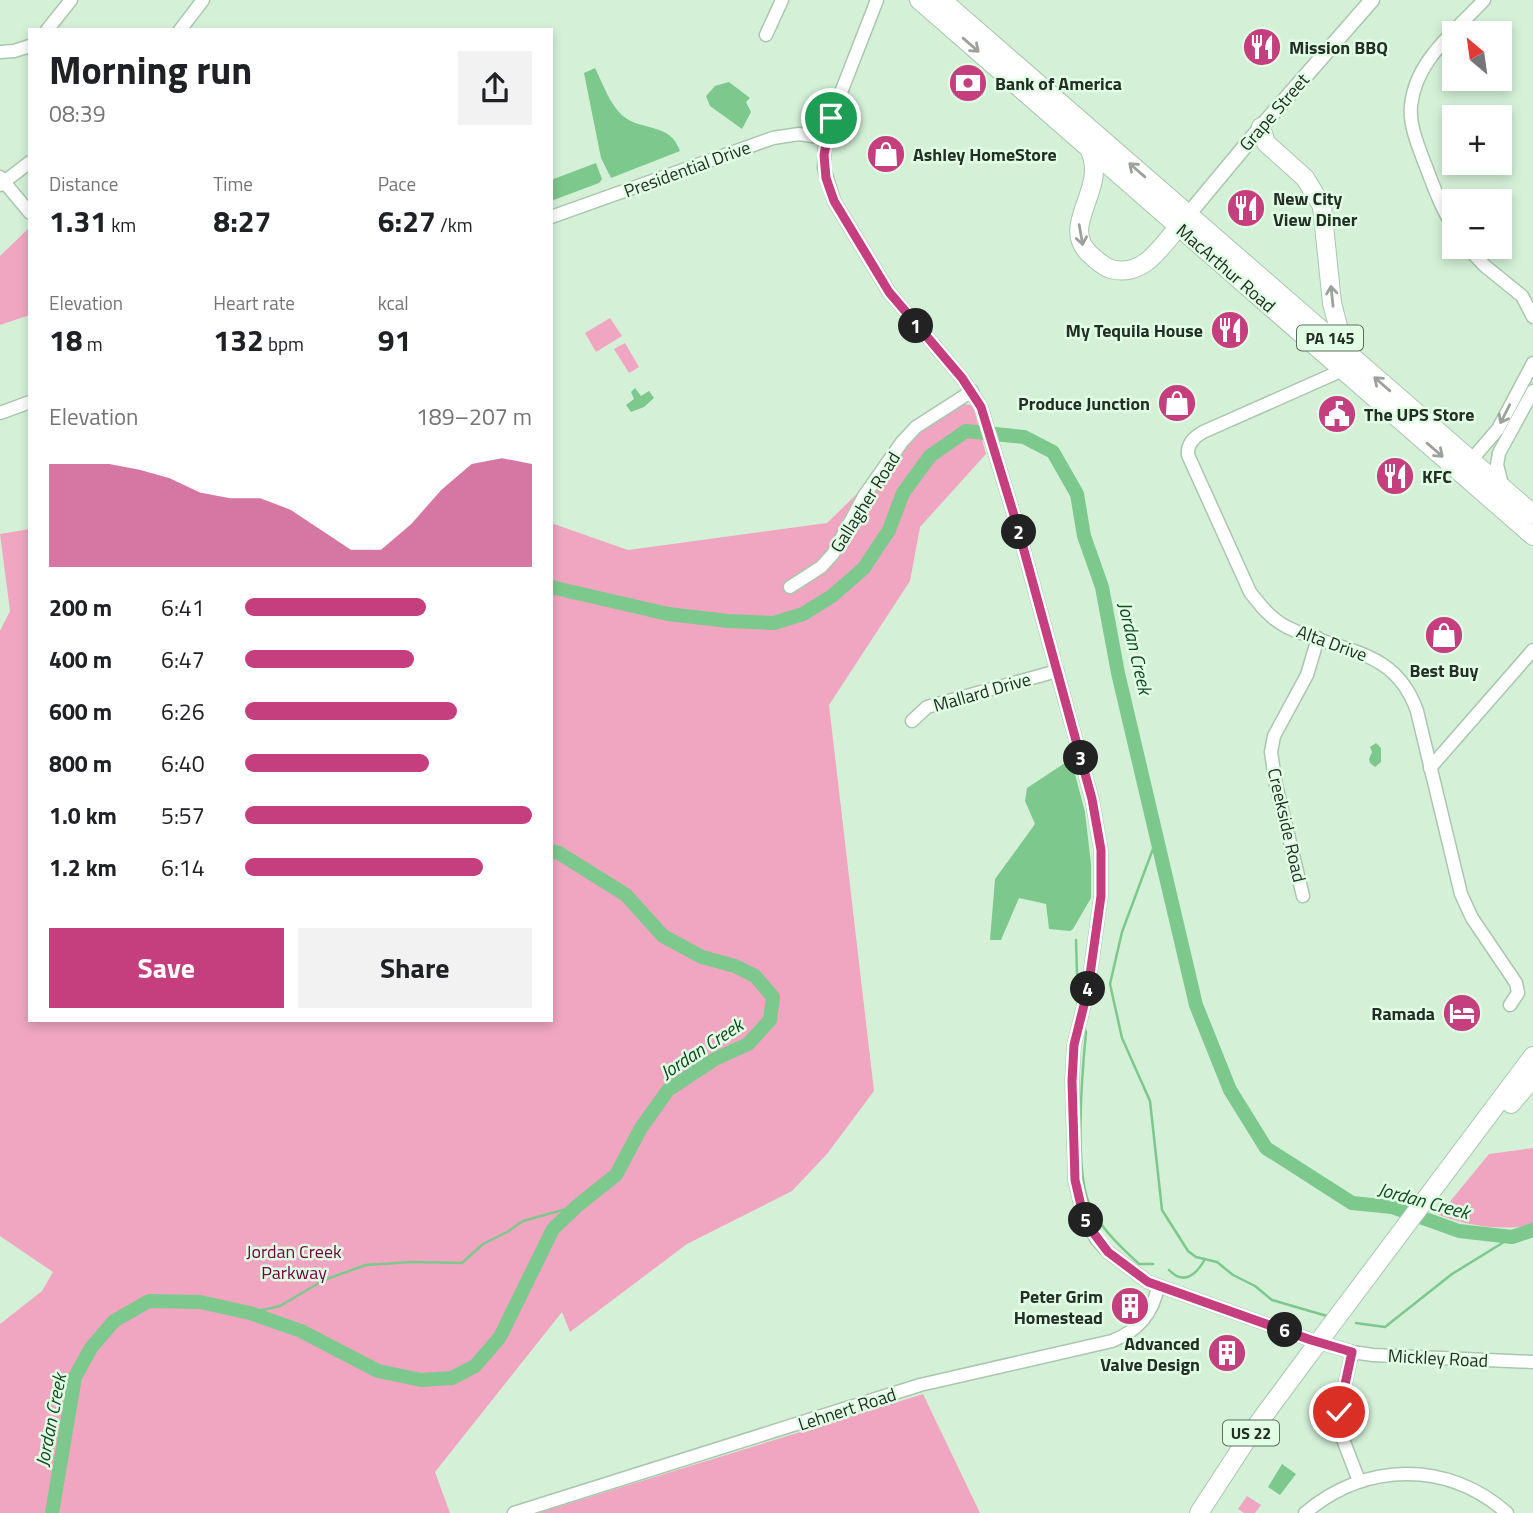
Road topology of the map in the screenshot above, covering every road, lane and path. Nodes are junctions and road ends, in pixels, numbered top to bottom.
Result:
1 (71, 0) edge
2 (203, 0) edge
3 (782, 0) edge
4 (877, 0) edge
5 (919, 0) edge
6 (942, 0) edge
7 (1372, 0) edge
8 (1484, 0) edge
9 (49, 28) edge
10 (182, 28) edge
11 (766, 35) dead end
12 (28, 47) edge
13 (0, 52) edge
14 (1261, 127) junction
15 (826, 138) junction
16 (1088, 147) junction
17 (28, 163) edge
18 (1, 182) edge
19 (1442, 205) edge
20 (28, 212) edge
21 (553, 216) edge
22 (1184, 220) junction
23 (1478, 259) edge
24 (1528, 301) edge
25 (1533, 317) edge
26 (1533, 363) edge
27 (1348, 365) junction
28 (972, 391) junction
29 (1533, 391) edge
30 (28, 403) edge
31 (0, 413) edge
32 (1466, 467) junction
33 (1503, 488) junction
34 (1533, 514) edge
35 (1533, 536) edge
36 (790, 587) dead end
37 (1318, 638) junction
38 (1533, 650) edge
39 (1057, 671) junction
40 (912, 721) dead end
41 (1430, 768) junction
42 (1303, 896) dead end
43 (1510, 1005) dead end
44 (1533, 1056) edge
45 (1533, 1076) edge
46 (1456, 1168) junction
47 (1158, 1286) junction
48 (1352, 1352) junction
49 (1313, 1357) junction
50 (1533, 1362) edge
51 (1359, 1481) junction
52 (514, 1513) edge
53 (1199, 1513) edge
54 (1211, 1513) edge
55 (1305, 1513) edge
56 (1507, 1513) edge

1 - 9 street
2 - 10 street
3 - 11 street
4 - 15 street, Mickley Road
5 -> 16 highway, MacArthur Road / PA 145
22 -> 6 highway, MacArthur Road / PA 145
7 - 14 main road, Grape Street
8 - 19 street
12 - 13 street
14 - 22 main road, Grape Street
27 -> 14 highway
15 - 21 street, Presidential Drive
15 - 28 street, Mickley Road
16 - 22 highway, MacArthur Road / PA 145
16 -> 22 highway
17 - 18 street
18 - 20 street
22 - 27 highway, MacArthur Road / PA 145
23 - 24 street
24 - 25 street
26 -> 32 street
27 - 32 highway, MacArthur Road / PA 145
27 - 37 street, Alta Drive
28 - 36 street, Gallagher Road
28 - 39 street, Mickley Road
29 - 33 street
30 - 31 street
32 - 33 highway, MacArthur Road / PA 145
32 - 35 highway, MacArthur Road / PA 145
33 - 34 highway, MacArthur Road / PA 145
37 - 41 street, Alta Drive
37 - 42 street, Creekside Road
38 - 41 street
39 - 40 street, Mallard Drive
39 - 47 street, Mickley Road
41 - 43 street, Alta Drive
44 - 46 highway, US 22
45 - 46 highway, US 22
46 - 49 highway, US 22, bridge
47 - 48 street, Mickley Road
47 - 52 street, Lehnert Road
48 - 50 street, Mickley Road
48 - 51 street
49 - 53 highway, US 22
49 - 54 highway, US 22
51 - 55 street
51 - 56 street

